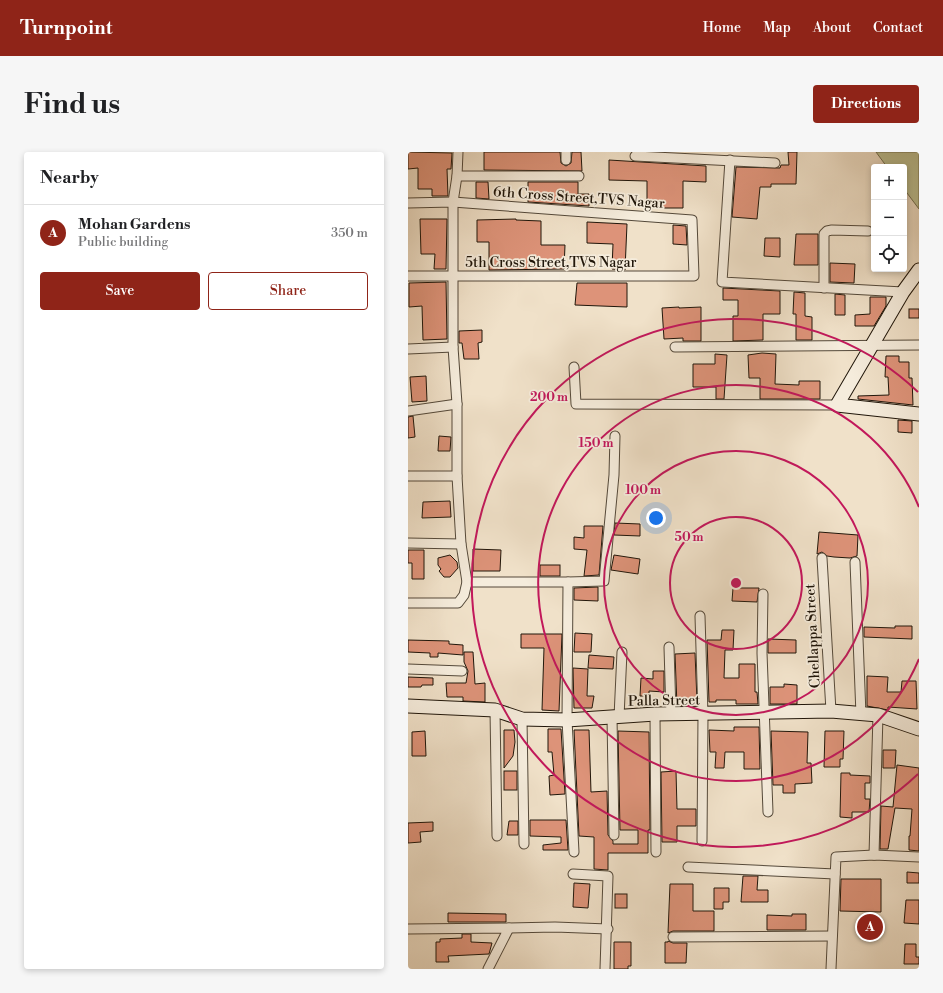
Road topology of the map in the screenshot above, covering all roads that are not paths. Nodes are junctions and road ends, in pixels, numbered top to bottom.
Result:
1 (458, 152) edge
2 (686, 155) edge
3 (635, 156) dead end
4 (730, 160) junction
5 (775, 162) dead end
6 (457, 176) junction
7 (579, 176) dead end
8 (453, 202) junction
9 (408, 203) edge
10 (868, 231) dead end
11 (919, 270) edge
12 (408, 276) edge
13 (452, 276) junction
14 (694, 276) joint
15 (824, 288) junction
16 (903, 292) junction
17 (873, 344) junction
18 (919, 345) edge
19 (453, 347) junction
20 (674, 347) dead end
21 (408, 349) edge
22 (574, 367) dead end
23 (457, 404) junction
24 (837, 406) junction
25 (408, 411) edge
26 (919, 414) edge
27 (615, 436) dead end
28 (408, 476) edge
29 (456, 476) junction
30 (408, 543) edge
31 (461, 544) junction
32 (822, 558) dead end
33 (855, 562) dead end
34 (467, 582) junction
35 (568, 582) junction
36 (762, 594) dead end
37 (408, 603) edge
38 (700, 616) dead end
39 (669, 647) dead end
40 (622, 652) dead end
41 (408, 669) edge
42 (462, 671) dead end
43 (408, 706) edge
44 (495, 710) junction
45 (831, 711) junction
46 (655, 714) junction
47 (670, 714) junction
48 (764, 714) junction
49 (703, 715) junction
50 (861, 715) junction
51 (878, 715) junction
52 (615, 717) junction
53 (522, 719) junction
54 (567, 720) junction
55 (919, 729) edge
56 (768, 812) dead end
57 (614, 835) dead end
58 (497, 836) dead end
59 (702, 841) dead end
60 (524, 844) dead end
61 (574, 852) dead end
62 (656, 852) dead end
63 (874, 855) junction
64 (919, 857) edge
65 (688, 867) dead end
66 (573, 874) dead end
67 (835, 874) junction
68 (509, 928) junction
69 (408, 929) edge
70 (608, 929) junction
71 (832, 936) junction
72 (673, 937) dead end
73 (488, 969) edge
74 (605, 969) edge
75 (831, 969) edge

1 - 6 street
2 - 3 street
2 - 4 street
4 - 5 street
4 - 15 street
6 - 7 street
6 - 8 street
8 - 9 street, 6th Cross Street,TVS Nagar
8 - 13 street
8 - 14 street, 6th Cross Street,TVS Nagar
10 - 15 street
11 - 16 street
12 - 13 street, 5th Cross Street,TVS Nagar
13 - 14 street, 5th Cross Street,TVS Nagar
13 - 19 street
15 - 16 street
16 - 17 street
17 - 18 street
17 - 20 street
17 - 24 street
19 - 21 street
19 - 23 street
22 - 24 street
23 - 25 street
23 - 29 street
24 - 26 street
27 - 35 street
28 - 29 street
29 - 31 street
30 - 31 street
31 - 34 street
32 - 45 street, Chellappa Street
33 - 50 street
34 - 35 street
34 - 37 street
35 - 54 street
36 - 48 street
38 - 49 street
39 - 47 street
40 - 52 street
41 - 42 street
43 - 44 street, Palla Street
44 - 53 street, Palla Street
44 - 58 street
45 - 48 street, Palla Street
45 - 50 street, Palla Street
46 - 47 street, Palla Street
46 - 52 street, Palla Street
46 - 62 street
47 - 49 street, Palla Street
48 - 49 street, Palla Street
48 - 56 street
49 - 59 street
50 - 51 street, Palla Street
51 - 55 street, Palla Street
51 - 63 street
52 - 54 street, Palla Street
52 - 57 street
53 - 54 street, Palla Street
53 - 60 street
54 - 61 street
63 - 64 street
63 - 67 street
65 - 67 street
66 - 70 street
67 - 71 street
68 - 69 street
68 - 70 street
68 - 73 street
70 - 74 street
71 - 72 street
71 - 75 street

